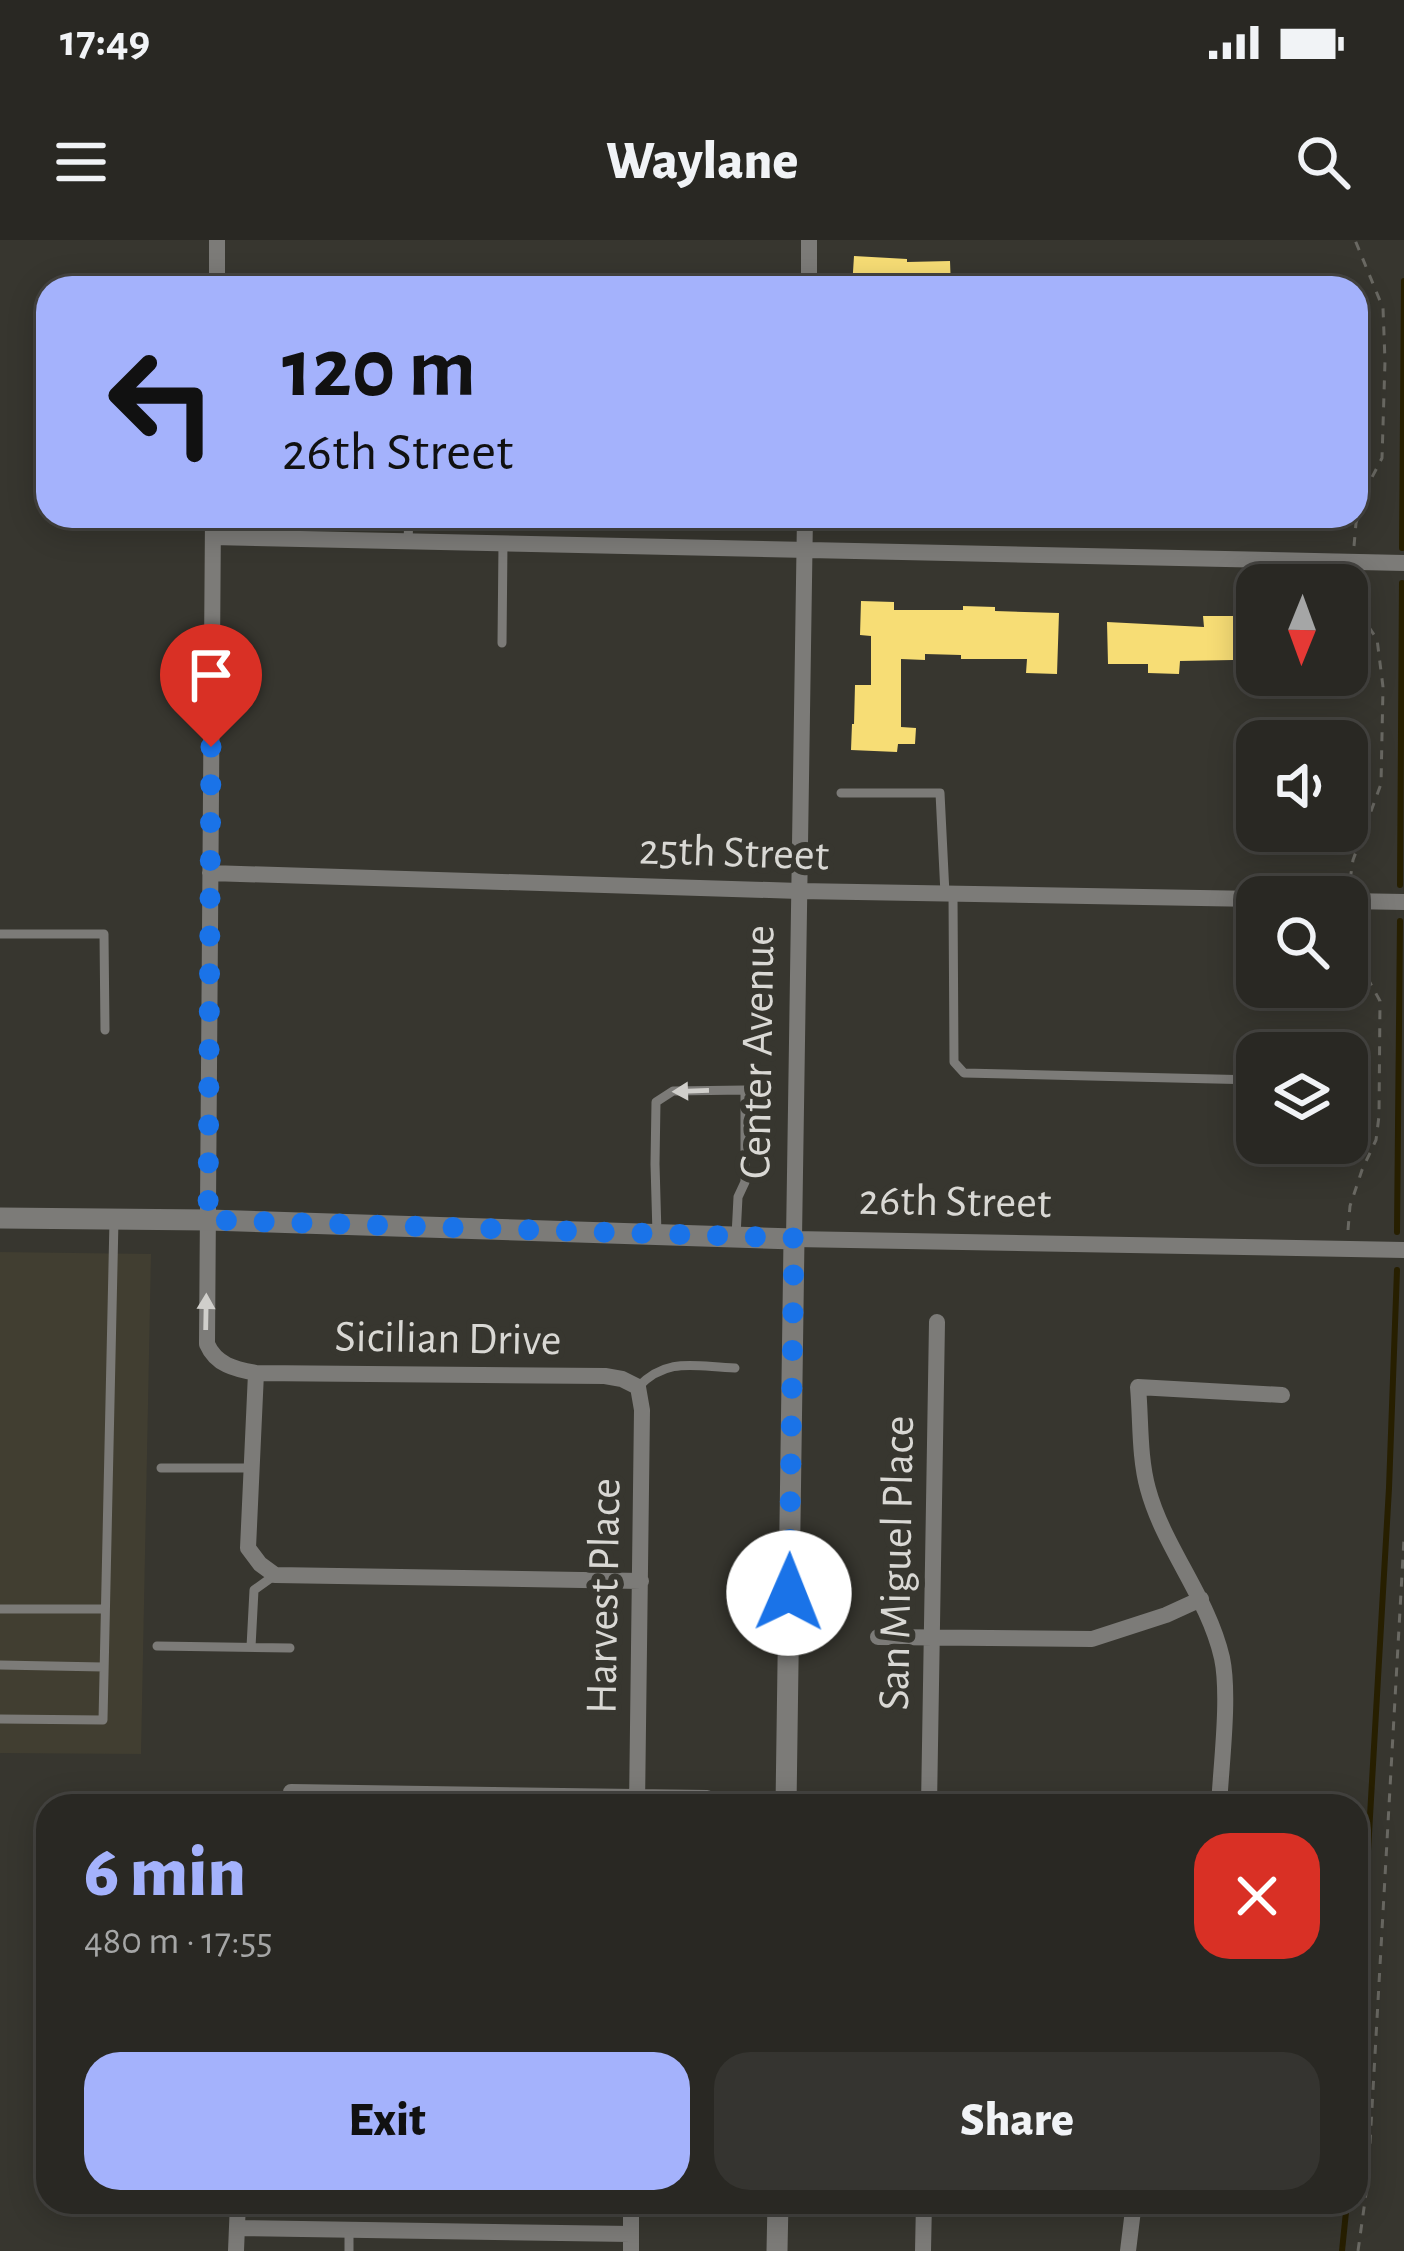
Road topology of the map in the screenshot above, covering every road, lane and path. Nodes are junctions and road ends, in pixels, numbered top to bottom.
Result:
1 (218, 240) edge
2 (809, 240) edge
3 (1355, 240) edge
4 (217, 276) edge
5 (809, 276) edge
6 (1368, 487) edge
7 (213, 528) edge
8 (409, 528) edge
9 (805, 528) edge
10 (1356, 528) edge
11 (213, 537) junction
12 (408, 541) junction
13 (503, 543) junction
14 (805, 550) junction
15 (1352, 562) junction
16 (1404, 563) edge
17 (502, 643) dead end
18 (841, 794) dead end
19 (210, 873) junction
20 (1351, 876) edge
21 (800, 891) junction
22 (949, 894) junction
23 (1236, 899) edge
24 (1368, 901) edge
25 (1404, 902) edge
26 (0, 934) edge
27 (1368, 979) edge
28 (105, 1030) dead end
29 (1236, 1079) edge
30 (0, 1218) edge
31 (114, 1220) junction
32 (208, 1220) junction
33 (657, 1234) junction
34 (736, 1236) junction
35 (794, 1238) junction
36 (1346, 1249) junction
37 (1404, 1250) edge
38 (937, 1322) dead end
39 (735, 1368) dead end
40 (256, 1373) junction
41 (638, 1387) junction
42 (1282, 1395) dead end
43 (161, 1468) dead end
44 (251, 1468) junction
45 (1404, 1539) edge
46 (275, 1575) junction
47 (641, 1581) junction
48 (1201, 1599) junction
49 (0, 1609) edge
50 (104, 1610) junction
51 (878, 1637) dead end
52 (932, 1639) junction
53 (157, 1646) dead end
54 (251, 1647) junction
55 (290, 1648) dead end
56 (0, 1665) edge
57 (103, 1667) junction
58 (0, 1719) edge
59 (291, 1792) dead end
60 (360, 1794) edge
61 (637, 1794) edge
62 (786, 1794) edge
63 (929, 1794) edge
64 (1219, 1794) edge
65 (1368, 2179) edge
66 (238, 2214) edge
67 (778, 2214) edge
68 (924, 2214) edge
69 (1133, 2214) edge
70 (1363, 2214) edge
71 (237, 2228) junction
72 (349, 2230) junction
73 (525, 2242) edge
74 (631, 2242) edge
75 (236, 2251) edge
76 (349, 2251) edge
77 (777, 2251) edge
78 (923, 2251) edge
79 (1128, 2251) edge
80 (1358, 2251) edge

1 - 4 street
2 - 5 street
3 - 6 path
7 - 11 street
8 - 12 lane
9 - 14 street, Center Avenue
10 - 15 path
11 - 12 street
11 - 19 street
12 - 13 street
13 - 14 street
13 - 17 lane
14 - 15 street
14 - 21 street, Center Avenue
15 - 16 street
15 - 20 path
18 - 22 lane
19 - 21 street, 25th Street
19 - 32 street
21 - 22 street, 25th Street
21 - 35 street, Center Avenue
22 - 23 street, 25th Street
22 - 29 lane
24 - 25 street
26 - 28 lane
27 - 36 path
30 - 31 street, 26th Street
31 - 32 street, 26th Street
31 - 50 lane
32 - 33 street, 26th Street
40 -> 32 street
33 - 34 street, 26th Street
34 -> 33 lane
34 - 35 street, 26th Street
35 - 36 street, 26th Street
35 - 62 street, Center Avenue
36 - 37 street, 26th Street
38 - 52 street, San Miguel Place
39 - 41 lane
40 - 41 street, Sicilian Drive
40 - 44 street
41 - 47 street, Harvest Place
42 - 48 street
43 - 44 lane
44 - 46 street
45 - 65 path
46 - 47 street
46 - 54 lane
47 - 61 street, Harvest Place
48 - 52 street
48 - 64 street
49 - 50 lane
50 - 57 lane
51 - 52 street
52 - 63 street, San Miguel Place
53 - 54 lane
54 - 55 lane
56 - 57 lane
57 - 58 lane
59 - 60 street
66 - 71 street
67 - 77 street
68 - 78 street
69 - 79 street
70 - 80 path
71 - 72 street
71 - 75 street
72 - 73 street
72 - 76 lane
73 - 74 street

